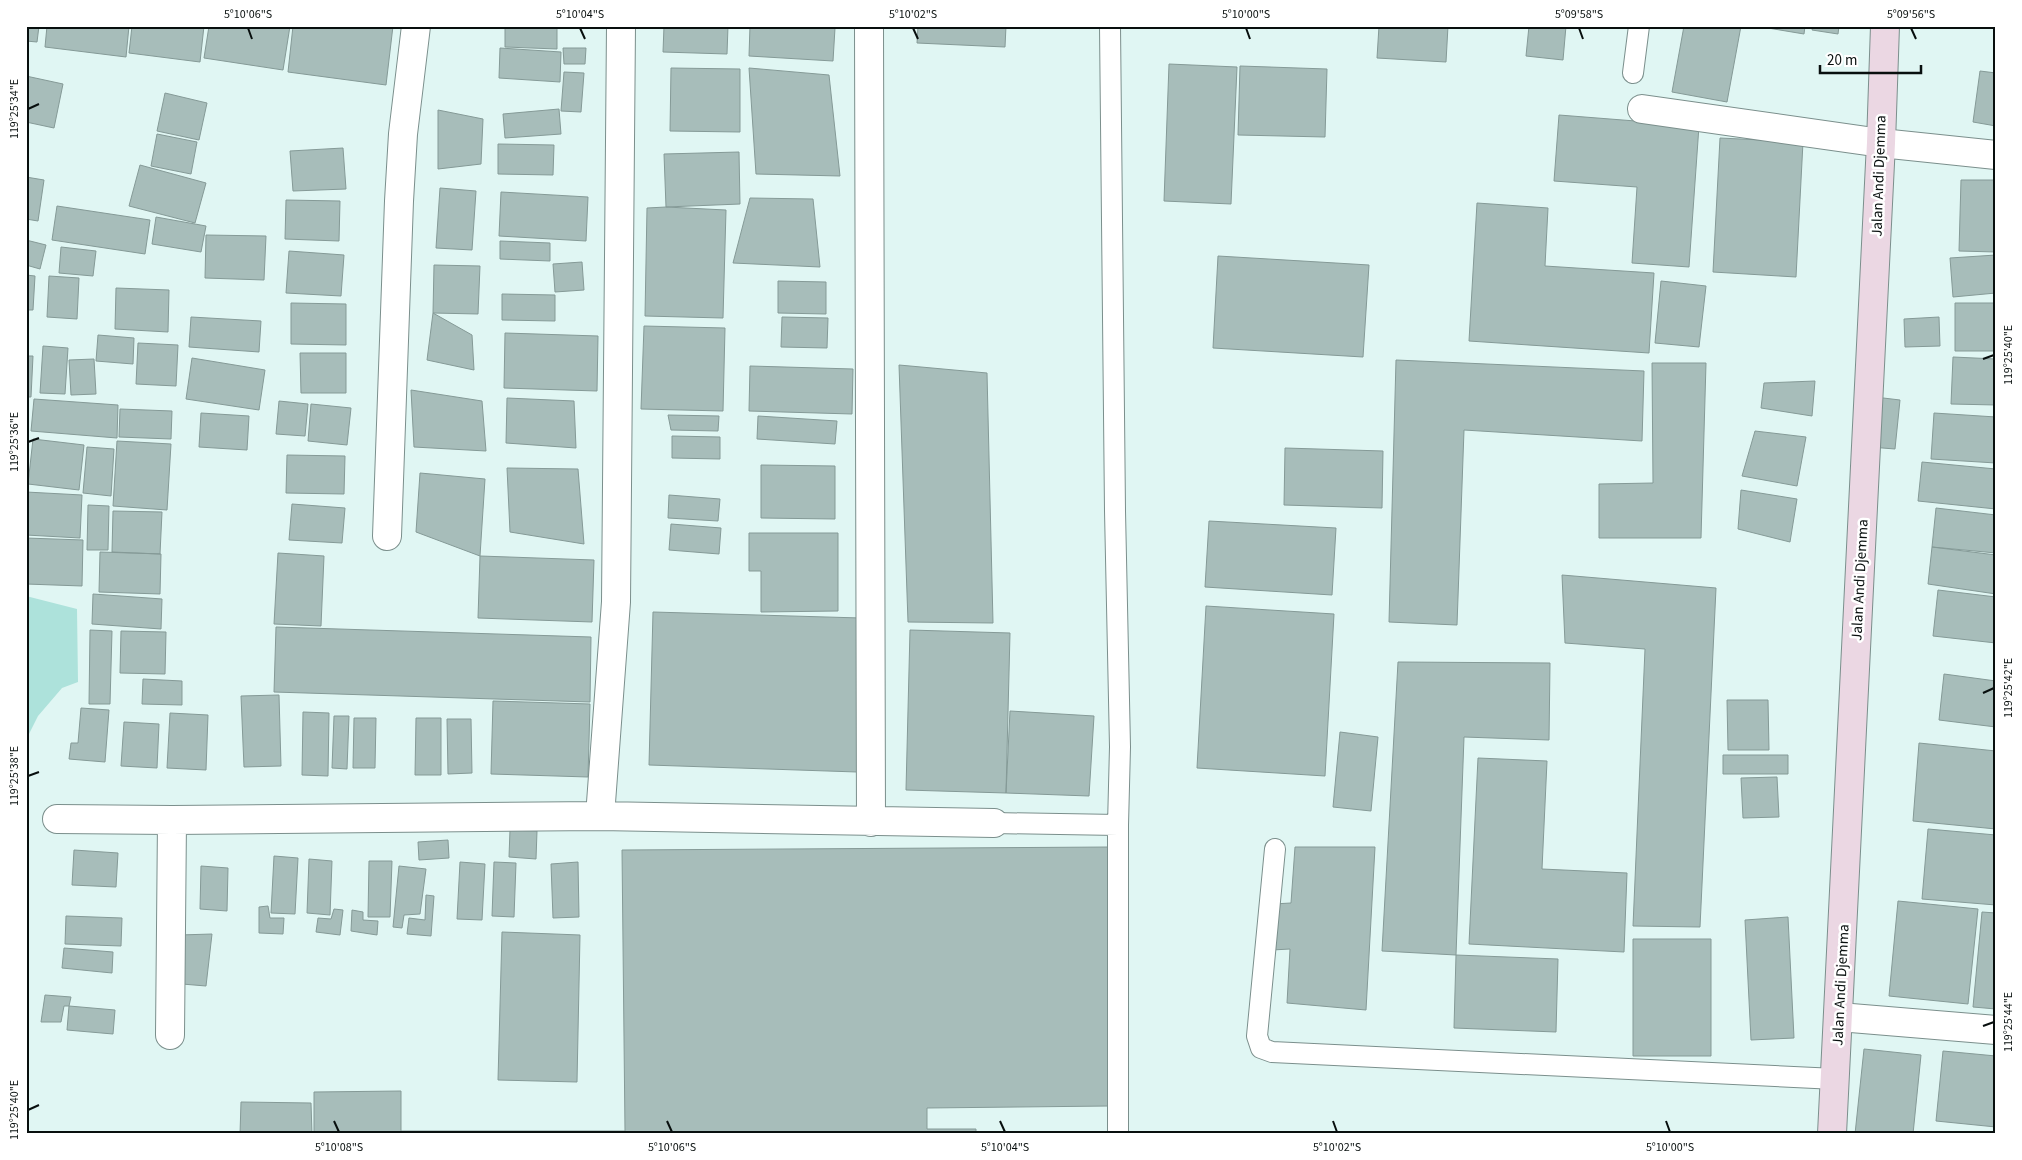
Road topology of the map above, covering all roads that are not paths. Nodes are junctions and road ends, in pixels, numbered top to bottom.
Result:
1 (416, 26) edge
2 (620, 26) edge
3 (869, 26) edge
4 (1110, 26) edge
5 (1639, 26) edge
6 (1884, 26) edge
7 (1633, 73) dead end
8 (1642, 109) dead end
9 (1881, 143) junction
10 (1996, 155) edge
11 (387, 536) dead end
12 (600, 816) junction
13 (57, 819) dead end
14 (172, 820) junction
15 (871, 822) junction
16 (994, 823) joint
17 (1118, 825) junction
18 (1276, 849) dead end
19 (1840, 1017) junction
20 (1996, 1030) edge
21 (170, 1035) dead end
22 (1836, 1079) junction
23 (1118, 1134) edge
24 (1832, 1134) edge

1 - 11 street
2 - 12 street
3 - 15 street
4 - 17 lane
5 - 7 lane
6 - 9 main road, Jalan Andi Djemma
8 - 9 street
9 - 10 street
9 - 19 main road, Jalan Andi Djemma
12 - 14 street
12 - 15 street
13 - 14 street
14 - 21 street
15 - 16 street
16 - 17 lane
17 - 23 lane
18 - 22 lane
19 - 20 street
19 - 22 main road, Jalan Andi Djemma
22 - 24 main road, Jalan Andi Djemma

